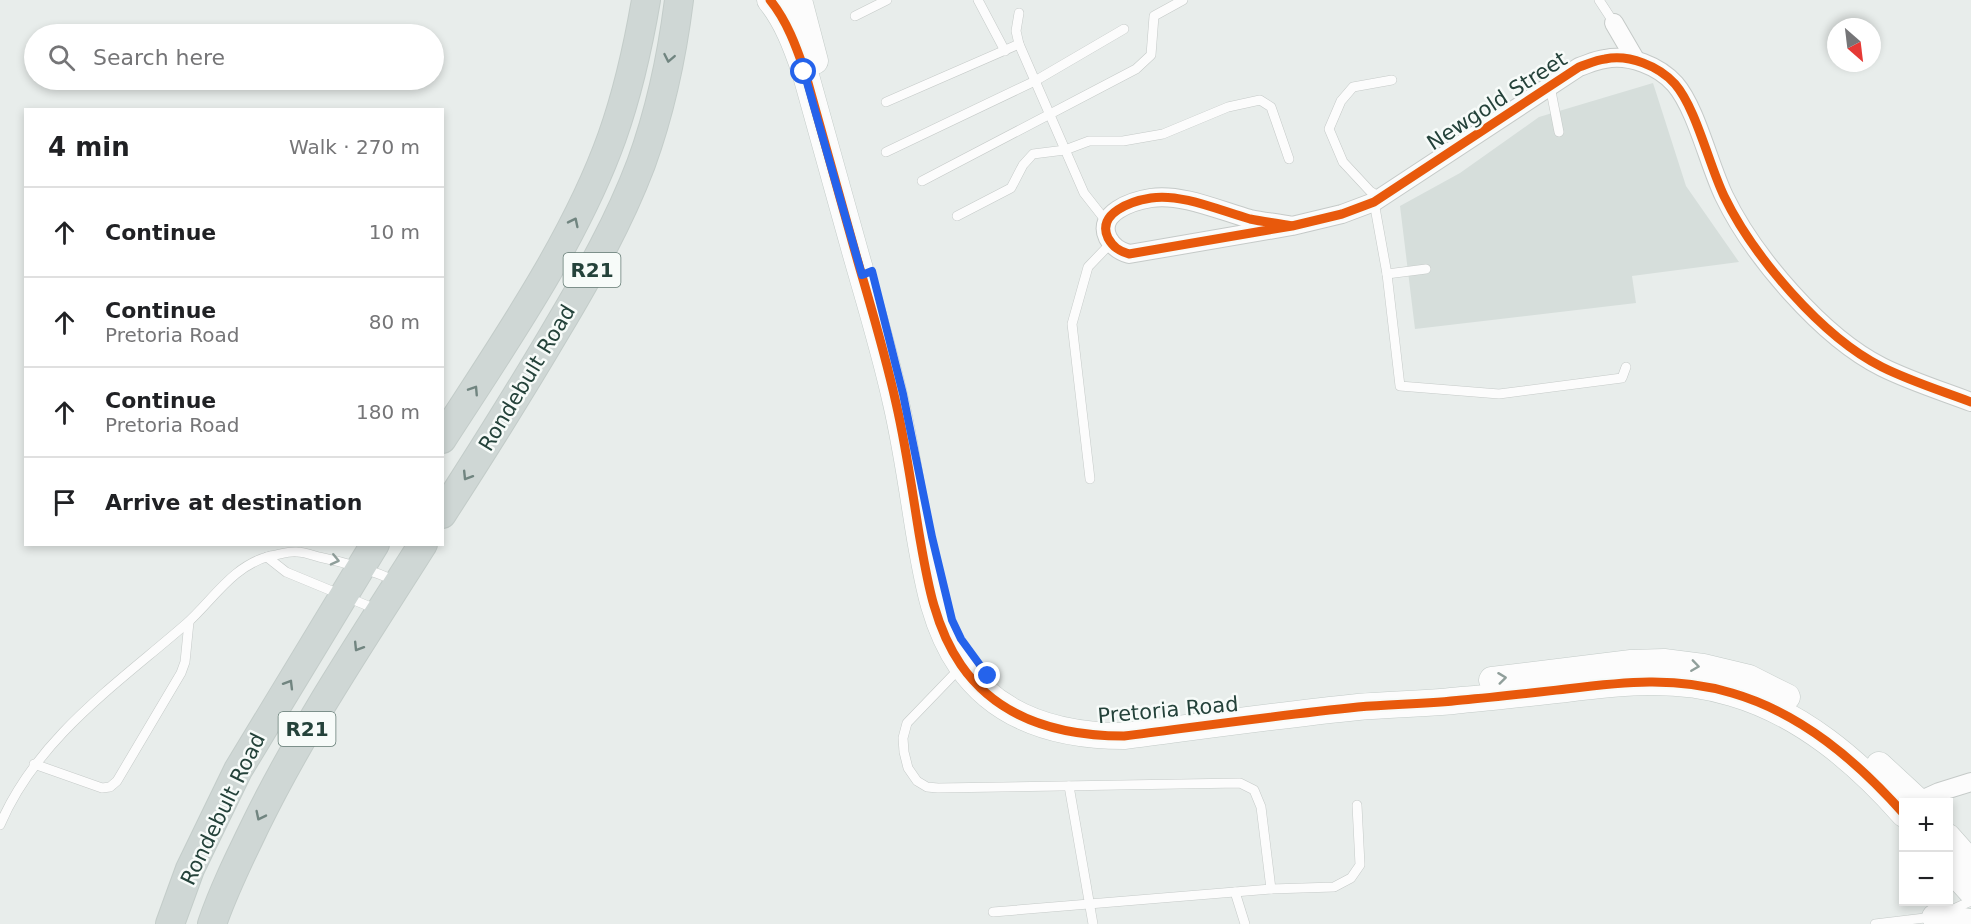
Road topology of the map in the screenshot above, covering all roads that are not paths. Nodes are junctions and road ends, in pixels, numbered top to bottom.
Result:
1 (646, 0) edge
2 (678, 0) edge
3 (770, 0) edge
4 (800, 0) edge
5 (887, 0) edge
6 (978, 0) edge
7 (1183, 0) edge
8 (1599, 0) edge
9 (1018, 13) dead end
10 (855, 16) dead end
11 (1614, 23) joint
12 (1124, 29) dead end
13 (1019, 44) junction
14 (1005, 51) junction
15 (1635, 59) junction
16 (1392, 80) dead end
17 (1035, 81) junction
18 (1550, 86) junction
19 (820, 102) junction
20 (886, 102) dead end
21 (1050, 114) junction
22 (1559, 132) dead end
23 (1065, 150) junction
24 (886, 152) dead end
25 (1289, 159) dead end
26 (922, 181) dead end
27 (1377, 200) junction
28 (957, 216) dead end
29 (1106, 221) junction
30 (1292, 226) junction
31 (1111, 243) junction
32 (1426, 269) dead end
33 (867, 273) junction
34 (1387, 274) junction
35 (1626, 367) dead end
36 (1971, 402) edge
37 (444, 436) edge
38 (1089, 479) dead end
39 (444, 511) edge
40 (422, 546) edge
41 (368, 555) edge
42 (267, 557) junction
43 (399, 582) junction
44 (344, 596) junction
45 (381, 612) junction
46 (189, 622) junction
47 (962, 666) junction
48 (983, 680) junction
49 (34, 764) junction
50 (1971, 782) edge
51 (1069, 786) junction
52 (1927, 798) edge
53 (1899, 799) edge
54 (1357, 805) dead end
55 (0, 825) edge
56 (1953, 843) edge
57 (1971, 863) edge
58 (1953, 871) edge
59 (1271, 889) junction
60 (1971, 891) edge
61 (1235, 892) junction
62 (1971, 901) edge
63 (1091, 905) junction
64 (993, 912) dead end
65 (1935, 916) junction
66 (1971, 922) edge
67 (170, 924) edge
68 (212, 924) edge
69 (1093, 924) edge
70 (1245, 924) edge
71 (1875, 924) edge

37 -> 1 main road, Rondebult Road / R21
2 -> 39 main road, Rondebult Road / R21
3 - 19 street
4 - 19 street
5 - 10 lane
6 - 14 lane
7 - 21 lane
8 - 11 lane
9 - 13 lane
11 - 15 street
12 - 17 lane
13 - 14 lane
13 - 17 lane
14 - 20 lane
15 - 18 street, Newgold Street
15 - 36 street, Newgold Street
16 - 27 lane
17 - 21 lane
17 - 24 lane
18 - 22 lane
18 - 27 street, Newgold Street
19 - 33 street, Pretoria Road
21 - 23 lane
21 - 26 lane
23 - 25 lane
23 - 28 lane
23 - 29 lane
27 - 30 street, Newgold Street
27 - 34 lane
29 - 30 street
29 - 31 street
30 - 31 street, Newgold Street
31 - 38 lane
32 - 34 lane
33 - 47 street, Pretoria Road
33 - 48 street, Pretoria Road
34 - 35 lane
40 - 43 main road, Rondebult Road / R21
42 -> 41 lane
41 - 43 lane
41 - 44 main road, Rondebult Road / R21
42 - 44 lane
42 - 46 lane
43 - 45 main road, Rondebult Road / R21
44 - 45 lane
67 -> 44 main road, Rondebult Road / R21
45 -> 68 main road, Rondebult Road / R21
46 - 49 lane
46 - 49 lane
47 - 48 street, Pretoria Road
47 - 51 lane
48 - 53 street, Pretoria Road
49 - 55 lane
50 - 52 street
51 - 59 lane
51 - 63 lane
54 - 59 lane
56 - 57 street
58 - 60 street
59 - 61 lane
61 - 63 lane
61 - 70 lane
62 - 65 lane
63 - 64 lane
63 - 69 lane
65 - 66 street
65 - 71 lane

